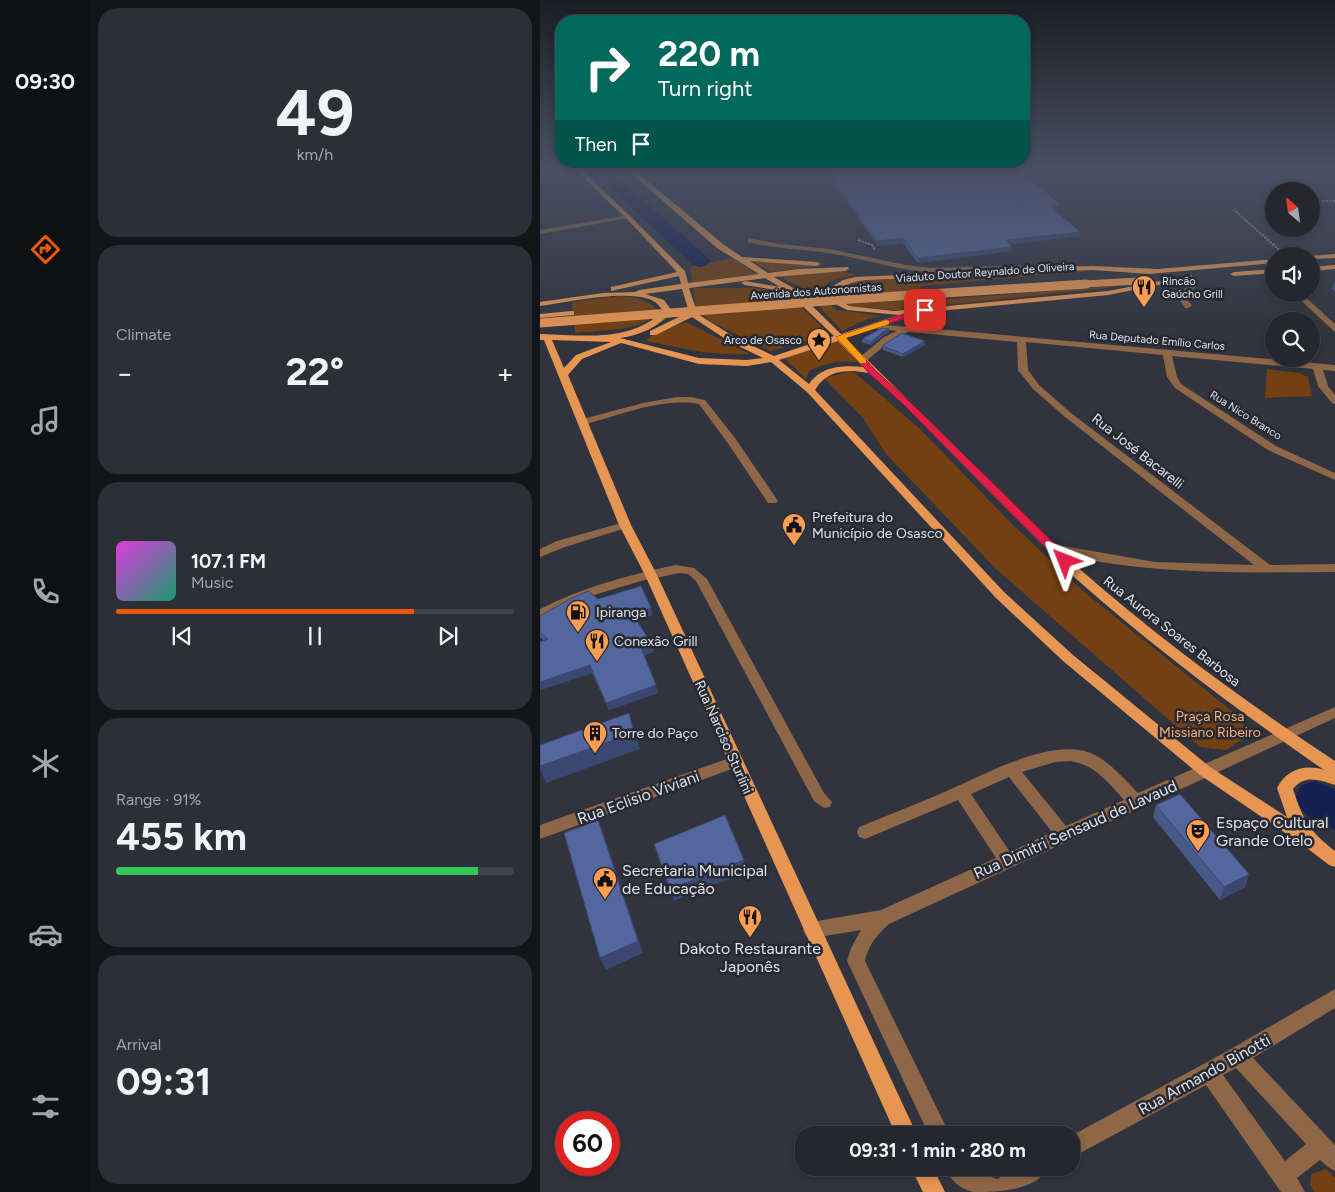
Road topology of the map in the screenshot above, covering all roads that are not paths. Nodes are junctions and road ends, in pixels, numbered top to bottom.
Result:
1 (583, 225) edge
2 (635, 225) edge
3 (695, 225) edge
4 (540, 232) edge
5 (751, 240) dead end
6 (1335, 256) edge
7 (1320, 257) edge
8 (740, 259) junction
9 (1265, 262) edge
10 (1335, 267) edge
11 (845, 268) junction
12 (1082, 268) junction
13 (1320, 268) edge
14 (1156, 272) junction
15 (1265, 272) edge
16 (682, 273) junction
17 (769, 275) junction
18 (901, 276) junction
19 (1135, 277) junction
20 (1189, 277) junction
21 (728, 280) junction
22 (686, 286) junction
23 (792, 291) junction
24 (621, 294) junction
25 (566, 300) junction
26 (1306, 302) edge
27 (540, 304) edge
28 (1188, 306) dead end
29 (920, 310) junction
30 (693, 313) junction
31 (911, 314) junction
32 (540, 316) edge
33 (540, 323) edge
34 (875, 326) junction
35 (910, 328) junction
36 (1335, 329) edge
37 (1053, 331) dead end
38 (976, 335) junction
39 (543, 337) edge
40 (840, 337) junction
41 (599, 338) junction
42 (1021, 338) junction
43 (1040, 340) junction
44 (623, 341) junction
45 (1167, 352) junction
46 (773, 359) junction
47 (862, 360) junction
48 (1265, 361) edge
49 (1320, 366) edge
50 (1317, 367) edge
51 (1335, 368) edge
52 (872, 371) junction
53 (562, 375) junction
54 (810, 390) junction
55 (1335, 401) edge
56 (582, 422) junction
57 (1335, 477) edge
58 (772, 501) dead end
59 (625, 525) junction
60 (1052, 548) junction
61 (540, 553) edge
62 (1335, 568) edge
63 (1267, 569) junction
64 (651, 575) junction
65 (540, 614) edge
66 (1335, 712) edge
67 (1284, 735) junction
68 (736, 762) junction
69 (1335, 769) edge
70 (1012, 770) junction
71 (1205, 771) junction
72 (1335, 779) edge
73 (961, 792) junction
74 (1136, 801) junction
75 (824, 802) dead end
76 (540, 832) edge
77 (865, 832) dead end
78 (1063, 834) junction
79 (1309, 840) junction
80 (1007, 860) junction
81 (1335, 860) edge
82 (883, 918) junction
83 (812, 930) junction
84 (1335, 998) edge
85 (1238, 1056) junction
86 (1209, 1072) junction
87 (903, 1126) edge
88 (936, 1126) edge
89 (1080, 1143) edge
90 (1328, 1153) edge
91 (926, 1176) edge
92 (963, 1176) edge
93 (1022, 1176) edge
94 (1288, 1184) edge
95 (995, 1191) edge
96 (934, 1192) edge

1 - 4 street
2 - 16 main road
3 - 8 main road, Rua Aurora Soares Barbosa
5 - 12 street
6 - 7 main road
8 - 11 main road
8 - 17 main road, Rua Aurora Soares Barbosa
9 - 14 main road, Avenida dos Autonomistas
10 - 13 main road
11 - 17 main road
11 - 18 main road
12 - 14 main road
12 - 18 main road
14 - 19 main road, Avenida dos Autonomistas
15 - 20 main road, Avenida dos Autonomistas
16 - 22 main road
16 - 25 main road
17 - 21 main road
17 - 23 main road, Rua Aurora Soares Barbosa
18 - 29 main road
19 - 20 main road, Avenida dos Autonomistas
19 - 32 main road, Viaduto Doutor Reynaldo de Oliveira
19 - 33 main road, Avenida dos Autonomistas, bridge
20 - 28 street
20 - 29 main road
21 - 22 main road
21 - 23 main road
22 - 24 main road
22 - 30 main road
23 - 40 main road, Rua Aurora Soares Barbosa
24 - 25 main road
24 - 41 main road
25 - 27 main road
26 - 36 street
29 - 31 main road
30 - 44 main road
30 - 46 main road
31 - 34 main road
31 - 38 street, Rua Deputado Emílio Carlos
34 - 35 street, Rua Deputado Emílio Carlos
34 - 40 main road
35 - 38 street, Rua Deputado Emílio Carlos
35 - 47 street
37 - 43 street
38 - 42 street, Rua Deputado Emílio Carlos
39 - 41 main road
39 - 53 main road, Rua Narciso Sturlini
40 - 46 main road
40 - 47 main road, Rua Aurora Soares Barbosa
41 - 44 main road
42 - 43 street, Rua Deputado Emílio Carlos
42 - 63 street, Rua José Bacarelli
43 - 45 street, Rua Deputado Emílio Carlos
44 - 46 main road
44 - 53 main road
45 - 48 street, Rua Deputado Emílio Carlos
45 - 57 street, Rua Nico Branco
46 - 54 main road
47 - 52 main road, Rua Aurora Soares Barbosa
49 - 51 street, Rua Deputado Emílio Carlos
50 - 55 street
52 - 54 main road
52 - 60 main road, Rua Aurora Soares Barbosa
53 - 56 main road, Rua Narciso Sturlini
54 - 71 main road
56 - 58 street
56 - 59 main road, Rua Narciso Sturlini
59 - 61 street
59 - 64 main road, Rua Narciso Sturlini
60 - 63 street
60 - 67 main road, Rua Aurora Soares Barbosa
62 - 63 street
64 - 65 street
64 - 68 main road, Rua Narciso Sturlini
64 - 75 street
66 - 67 street, Rua Dimitri Sensaud de Lavaud
67 - 69 main road, Rua Aurora Soares Barbosa
67 - 71 street, Rua Dimitri Sensaud de Lavaud
68 - 76 street, Rua Eclisio Viviani
68 - 83 main road, Rua Narciso Sturlini
70 - 73 street
70 - 74 street
70 - 78 street
71 - 74 street, Rua Dimitri Sensaud de Lavaud
71 - 79 main road
72 - 79 main road
73 - 77 street
73 - 80 street
74 - 78 street, Rua Dimitri Sensaud de Lavaud
78 - 80 street, Rua Dimitri Sensaud de Lavaud
79 - 81 main road
80 - 82 street, Rua Dimitri Sensaud de Lavaud
82 - 83 street, Rua Dimitri Sensaud de Lavaud
82 - 88 street
83 - 87 main road, Rua Narciso Sturlini
84 - 85 street, Rua Armando Binotti
85 - 86 street, Rua Armando Binotti
85 - 90 street
86 - 89 street, Rua Armando Binotti
86 - 94 street
90 - 94 street
91 - 96 main road
92 - 95 street
93 - 95 street

